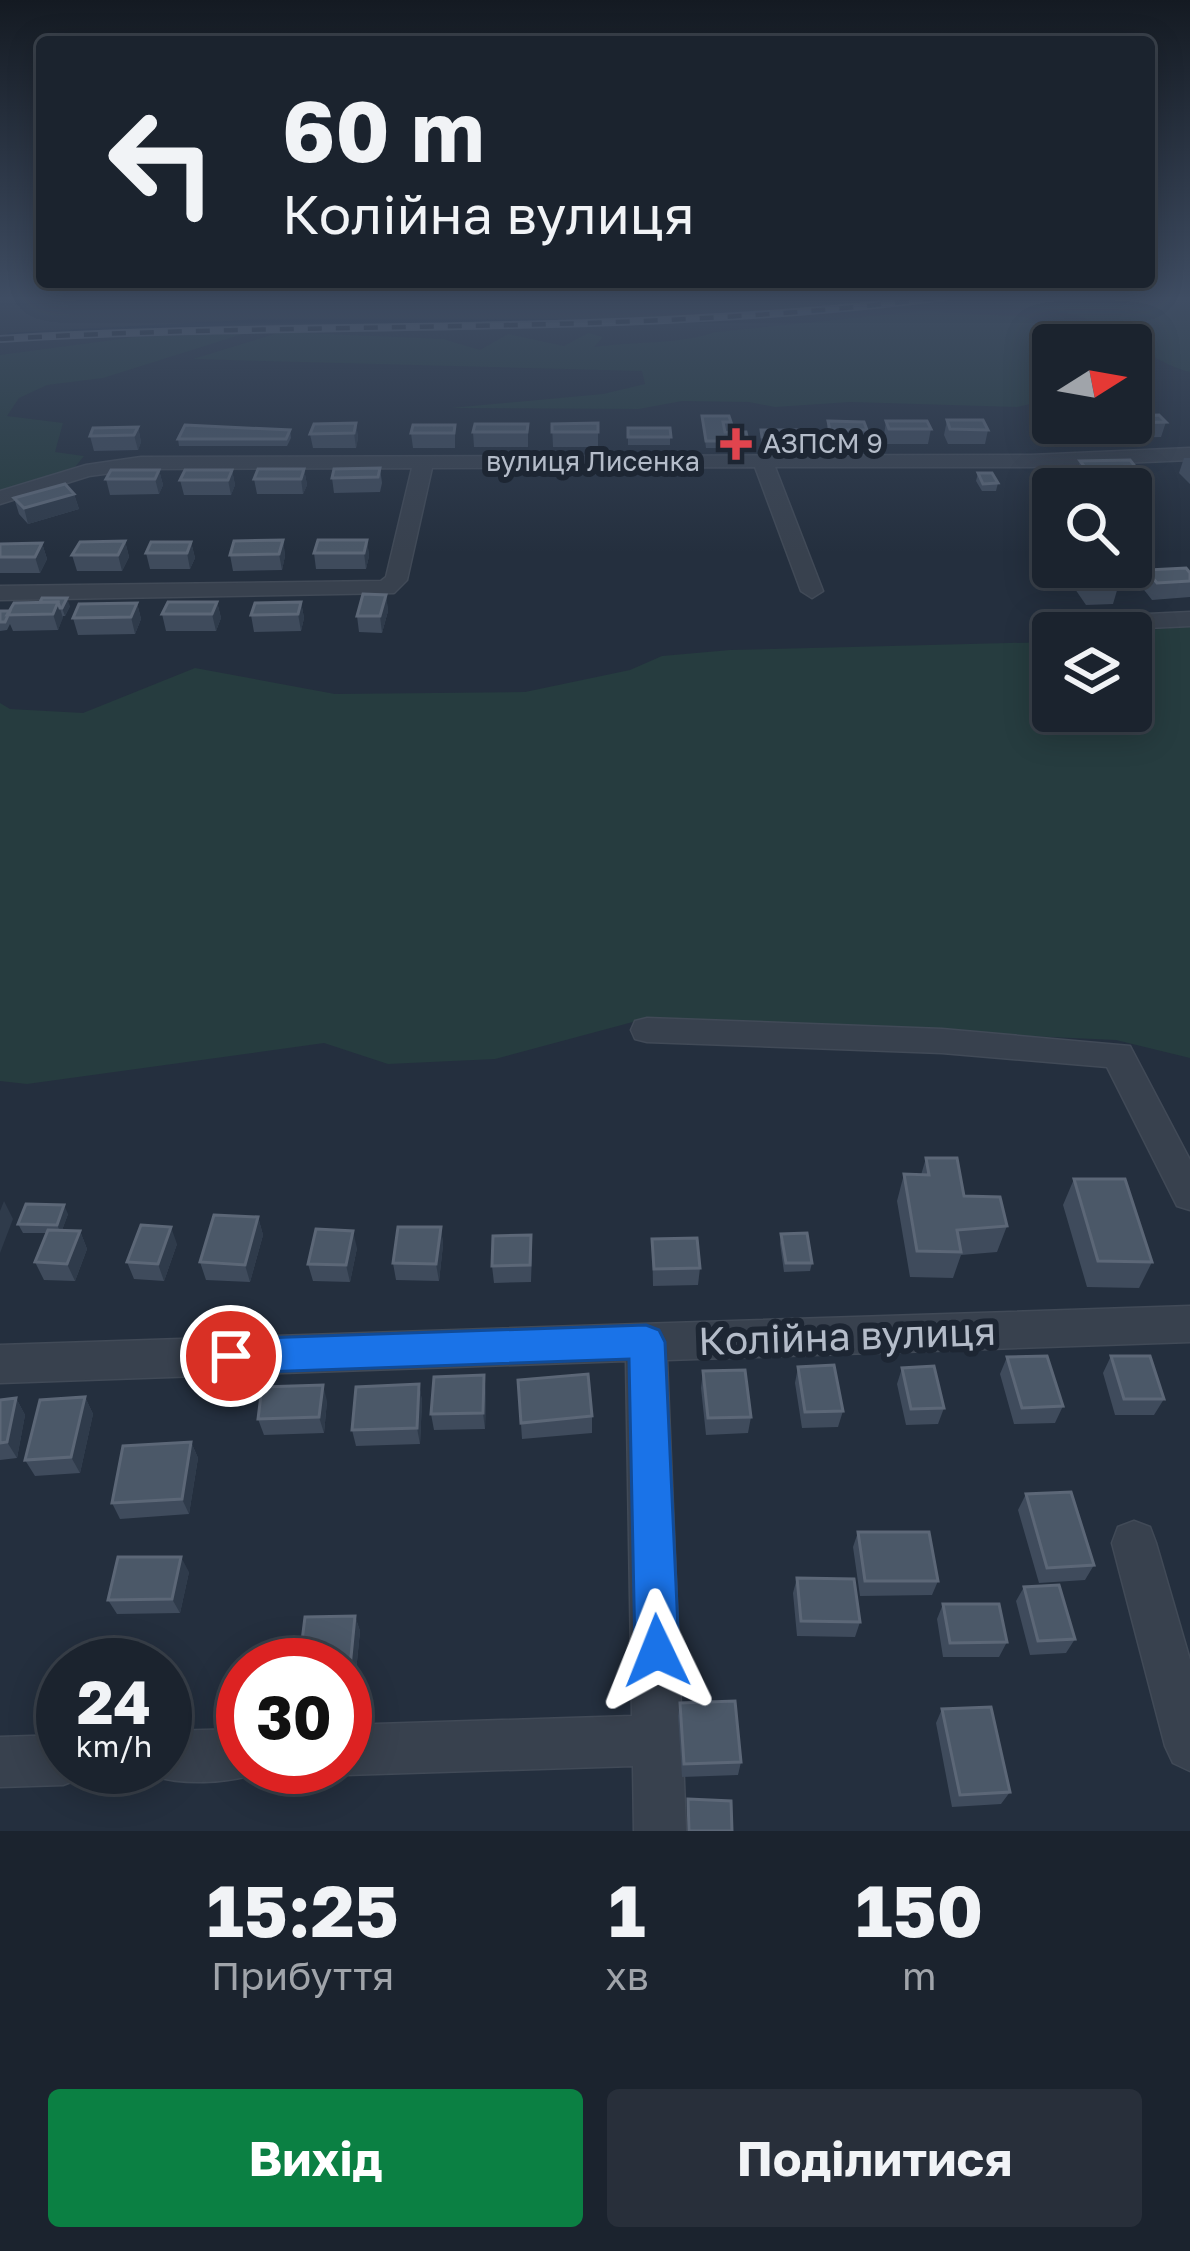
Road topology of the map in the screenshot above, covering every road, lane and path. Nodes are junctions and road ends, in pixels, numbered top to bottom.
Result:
1 (1190, 454) edge
2 (763, 462) junction
3 (423, 463) junction
4 (0, 498) edge
5 (812, 591) dead end
6 (0, 592) edge
7 (1190, 619) edge
8 (1152, 621) edge
9 (647, 1030) dead end
10 (1190, 1195) edge
11 (1190, 1324) edge
12 (646, 1342) junction
13 (0, 1364) edge
14 (1134, 1543) dead end
15 (660, 1740) junction
16 (1190, 1746) edge
17 (372, 1749) edge
18 (36, 1761) edge
19 (0, 1762) edge
20 (660, 1831) edge

1 - 2 street, вулиця Лисенка
2 - 3 street, вулиця Лисенка
2 - 5 street
3 - 4 street, вулиця Лисенка
3 - 6 street
7 - 8 street
9 - 10 street
11 - 12 street, Колійна вулиця
12 - 13 street, Колійна вулиця
12 - 15 street
14 - 16 street
15 - 17 street
15 - 20 street
18 - 19 street

